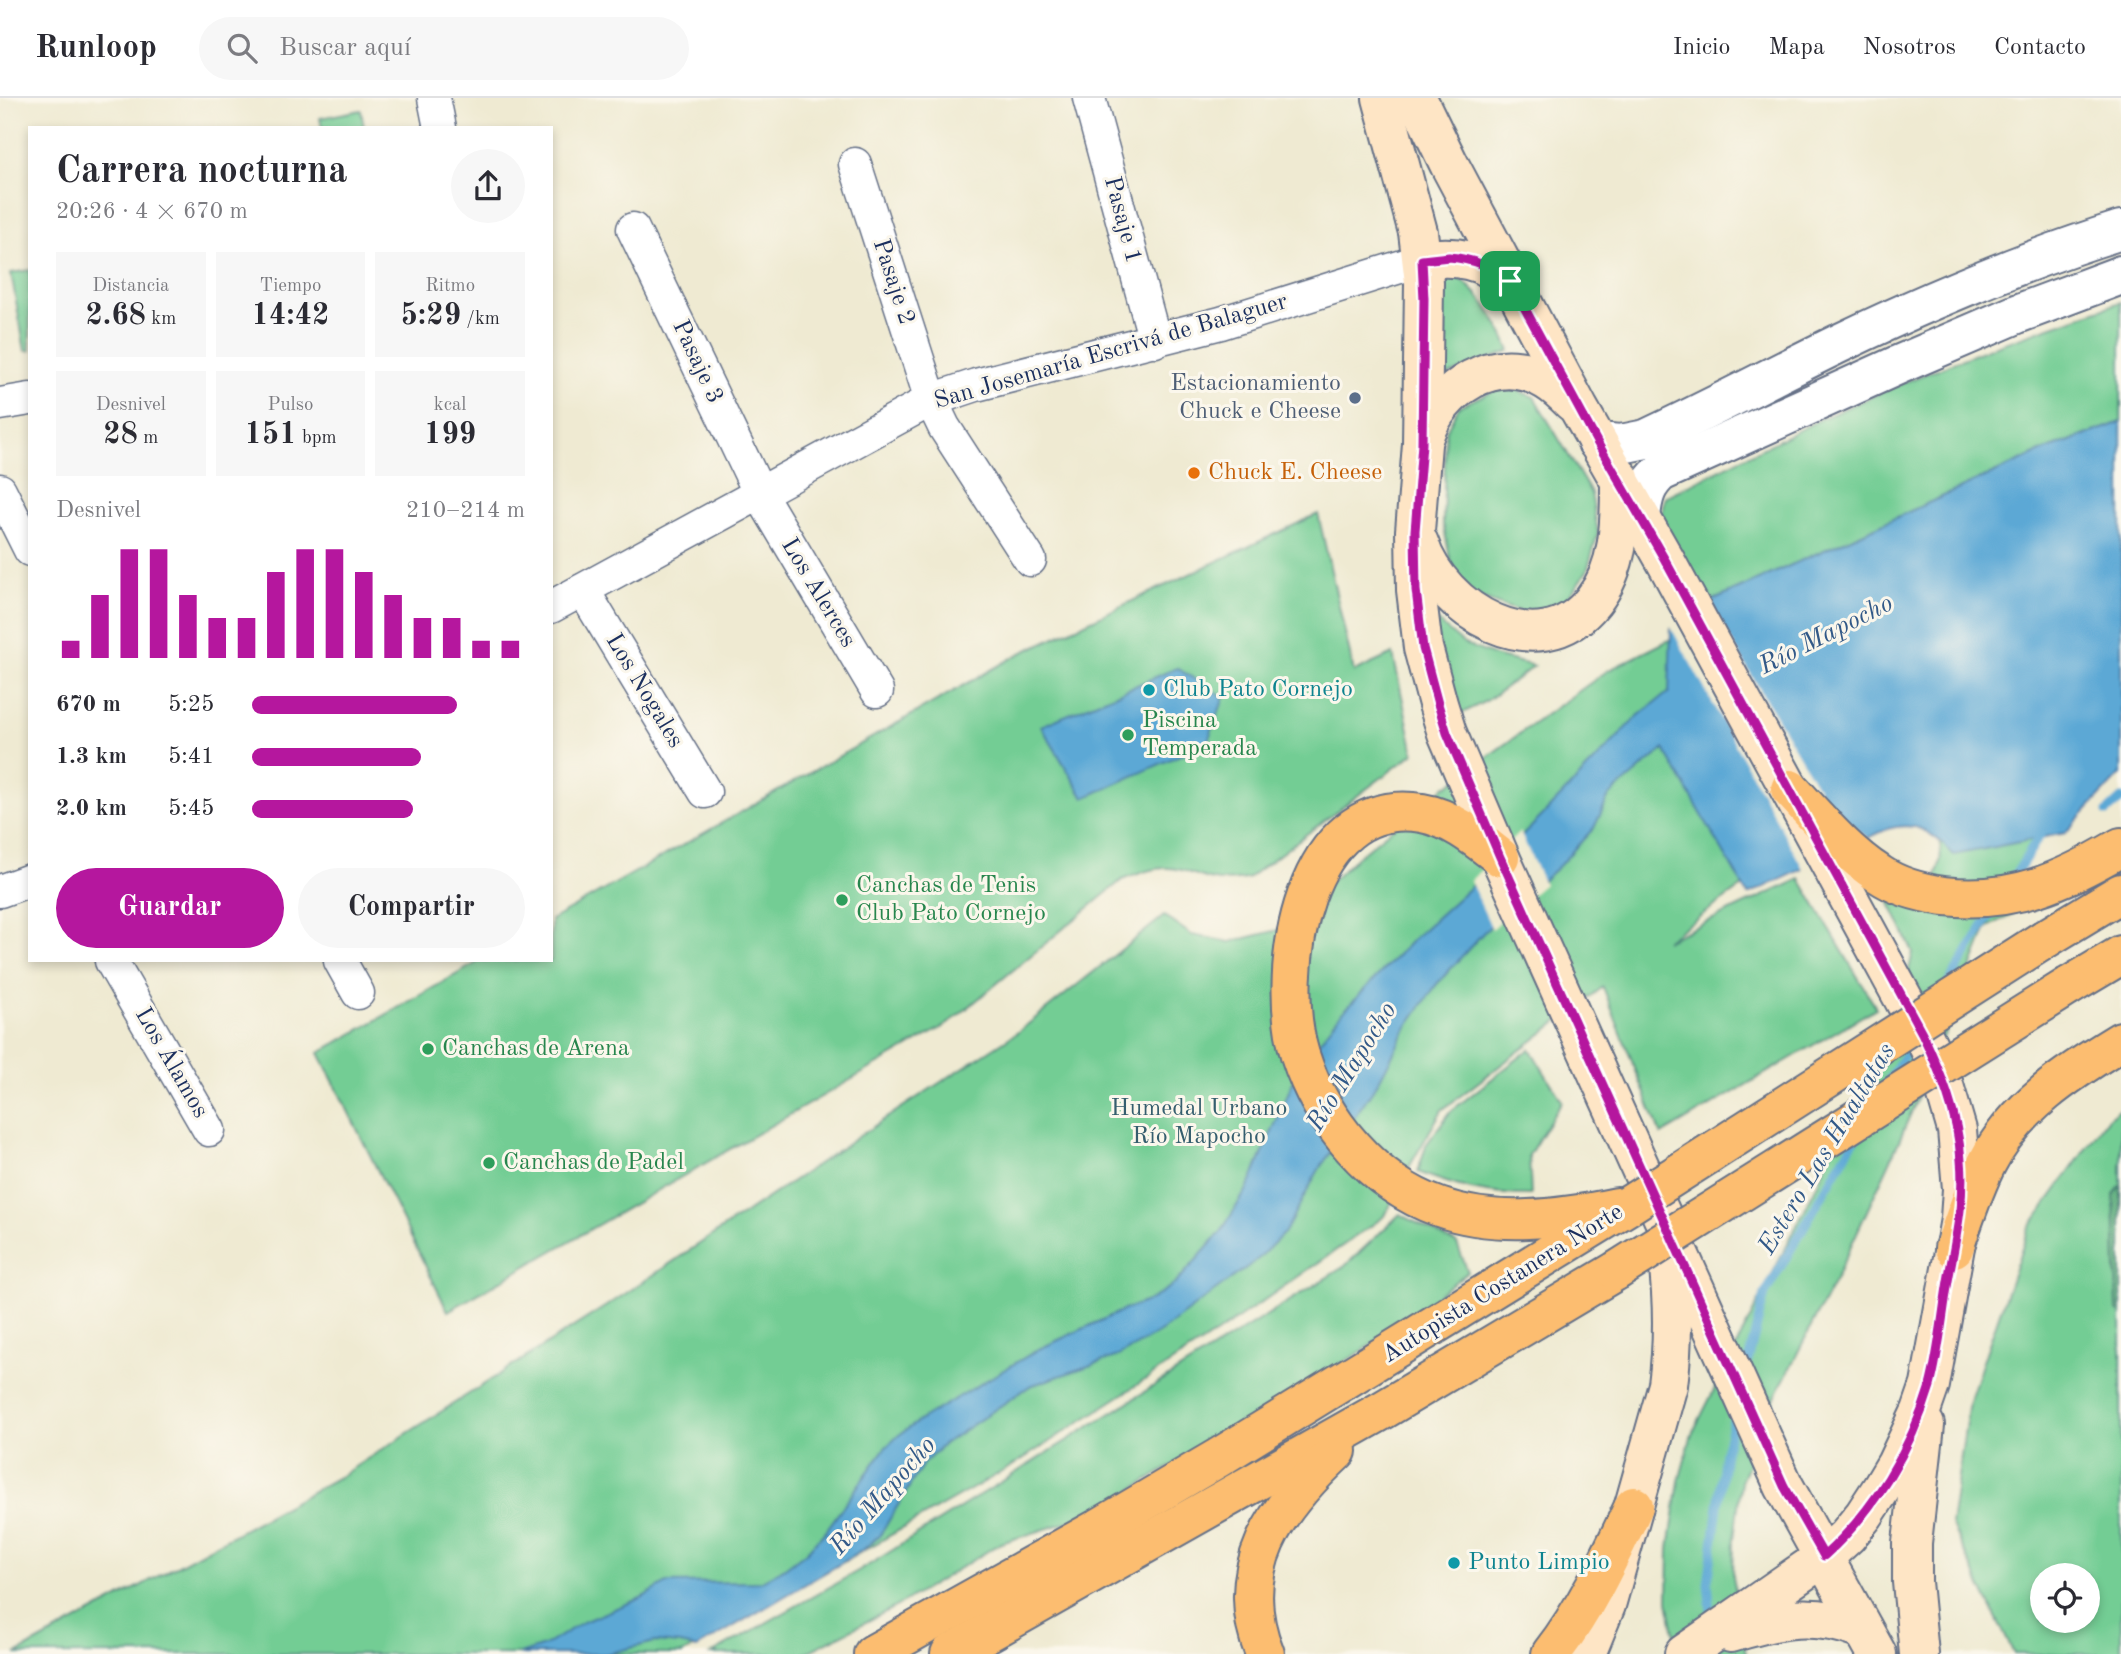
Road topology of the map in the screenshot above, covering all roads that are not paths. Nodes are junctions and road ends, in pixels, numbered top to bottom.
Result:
1 (434, 98) edge
2 (1089, 98) edge
3 (1382, 98) edge
4 (1417, 98) edge
5 (440, 126) edge
6 (855, 164) dead end
7 (634, 229) dead end
8 (2121, 230) edge
9 (1422, 260) junction
10 (2121, 275) edge
11 (1510, 281) junction
12 (1155, 341) junction
13 (28, 399) edge
14 (931, 400) junction
15 (0, 404) edge
16 (1579, 409) junction
17 (1597, 442) junction
18 (1422, 444) junction
19 (1619, 478) junction
20 (0, 490) edge
21 (760, 494) junction
22 (1641, 517) junction
23 (1415, 531) junction
24 (28, 546) edge
25 (1030, 560) dead end
26 (583, 590) junction
27 (553, 606) edge
28 (877, 691) dead end
29 (1790, 789) junction
30 (705, 792) dead end
31 (2105, 856) edge
32 (1500, 857) junction
33 (28, 881) edge
34 (0, 891) edge
35 (2121, 893) edge
36 (2121, 955) edge
37 (112, 962) edge
38 (341, 962) edge
39 (358, 993) dead end
40 (2121, 1041) edge
41 (209, 1130) dead end
42 (1645, 1209) junction
43 (1954, 1248) junction
44 (1930, 1385) junction
45 (1383, 1410) junction
46 (1634, 1506) junction
47 (1824, 1556) junction
48 (1767, 1609) junction
49 (1870, 1642) edge
50 (1693, 1648) edge
51 (873, 1654) edge
52 (950, 1654) edge
53 (1265, 1654) edge
54 (1552, 1654) edge
55 (1586, 1654) edge
56 (1919, 1654) edge

1 - 5 street
2 - 12 street, Pasaje 1
3 - 9 main road
4 - 11 main road
6 - 14 street, Pasaje 2
7 - 21 street, Pasaje 3
8 - 17 street
9 - 11 main road
9 - 12 street, San Josemaría Escrivá de Balaguer
9 - 18 main road
10 - 22 street
11 - 16 main road
12 - 14 street, San Josemaría Escrivá de Balaguer
13 - 15 street
14 - 21 street, San Josemaría Escrivá de Balaguer
14 - 25 street, Pasaje 2
16 - 17 main road
16 - 18 main road
17 - 19 main road
18 - 23 main road
19 - 22 main road
19 - 23 main road
20 - 24 street
21 - 26 street, San Josemaría Escrivá de Balaguer
21 - 28 street, Los Alerces
22 - 29 main road
23 - 32 main road
26 - 27 street, San Josemaría Escrivá de Balaguer
26 - 30 street, Los Nogales
29 - 31 highway
29 - 43 main road, bridge
32 - 42 main road
32 - 42 highway
33 - 34 street
35 - 42 highway, Autopista Costanera Norte, bridge
36 - 45 highway, Autopista Costanera Norte, bridge
37 - 41 street, Los Álamos
38 - 39 street
40 - 43 highway
42 - 46 main road
42 - 47 main road
42 - 51 highway, Autopista Costanera Norte
43 - 44 main road
44 - 47 main road
44 - 56 main road
45 - 52 highway, Autopista Costanera Norte
45 - 53 highway
46 - 54 highway
46 - 55 main road
47 - 48 main road
47 - 49 main road
48 - 49 main road
48 - 50 main road

